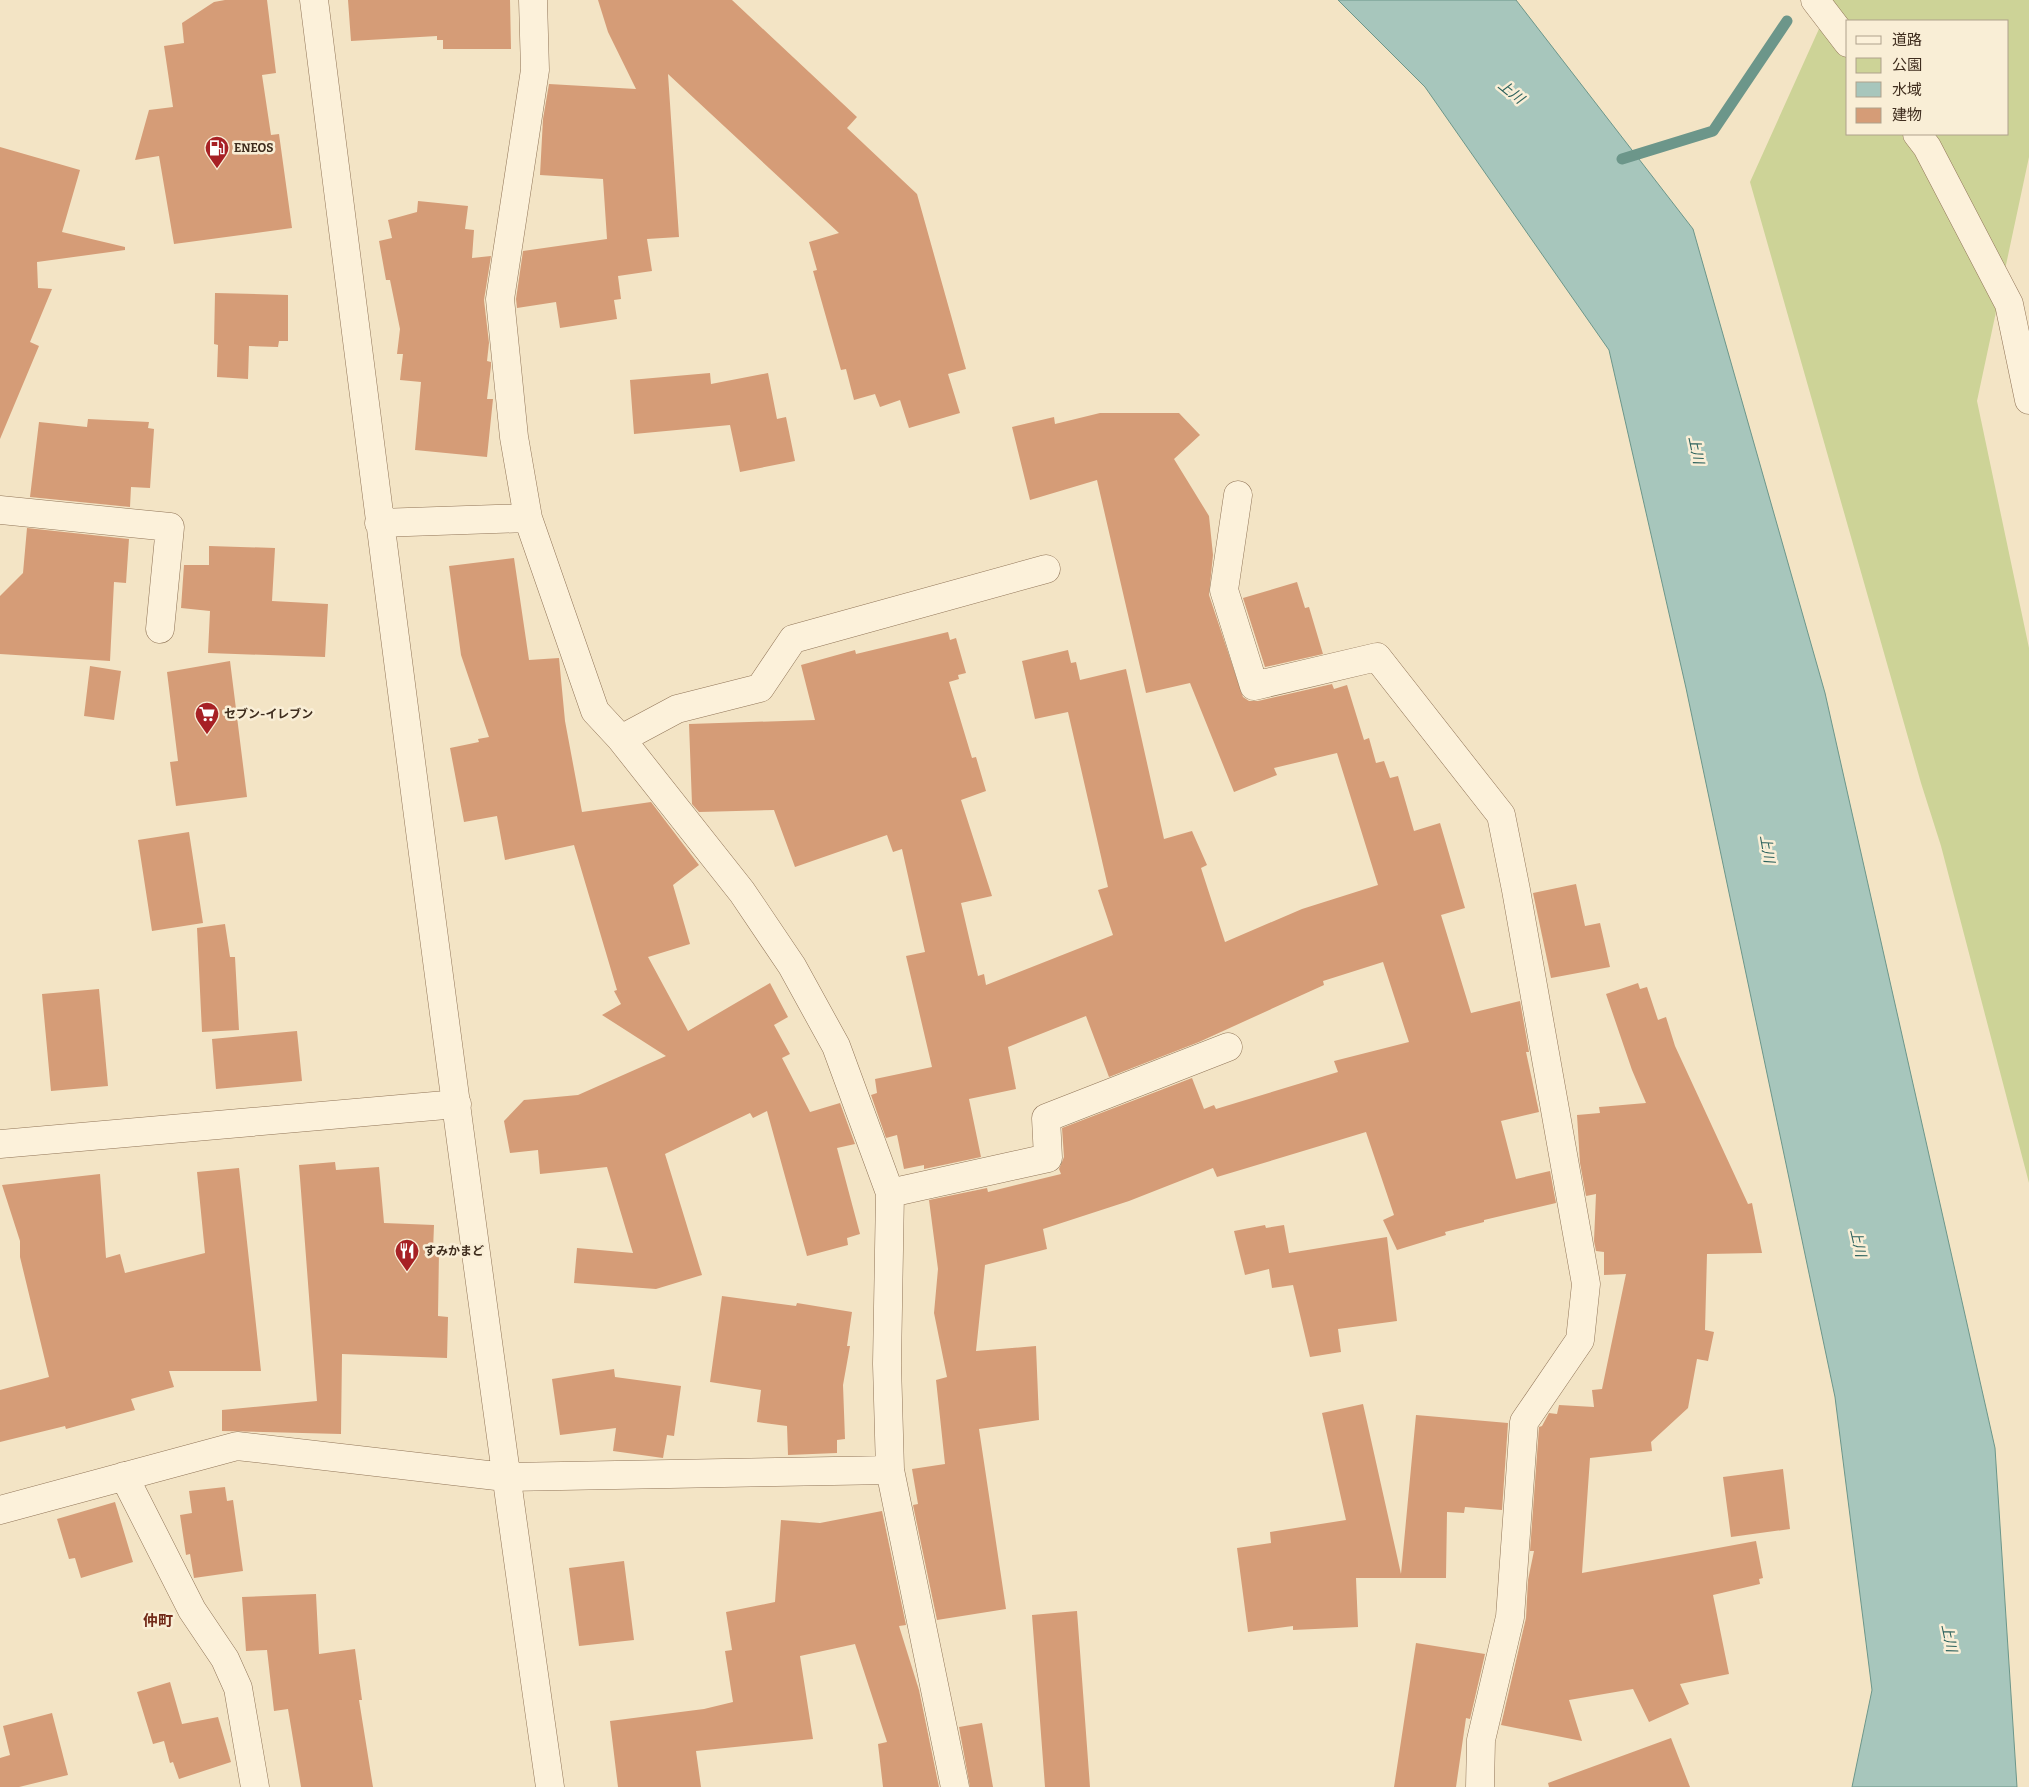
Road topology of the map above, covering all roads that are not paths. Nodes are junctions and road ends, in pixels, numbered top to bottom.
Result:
1 (314, 0) edge
2 (533, 0) edge
3 (1815, 0) edge
4 (1846, 39) edge
5 (1918, 135) edge
6 (2029, 400) edge
7 (1238, 495) dead end
8 (0, 510) edge
9 (528, 518) junction
10 (379, 523) junction
11 (1046, 569) dead end
12 (160, 629) dead end
13 (621, 739) junction
14 (1228, 1047) dead end
15 (457, 1104) junction
16 (0, 1144) edge
17 (890, 1193) junction
18 (890, 1470) junction
19 (124, 1476) junction
20 (506, 1478) junction
21 (0, 1510) edge
22 (255, 1787) edge
23 (550, 1787) edge
24 (955, 1787) edge
25 (1480, 1787) edge

1 - 10 street
2 - 9 street
3 - 4 street
5 - 6 street
7 - 25 street
8 - 12 street
9 - 10 street
9 - 13 street
10 - 15 street
11 - 13 street
13 - 17 street
14 - 17 street
15 - 16 street
15 - 20 street
17 - 18 street
18 - 20 street
18 - 24 street
19 - 20 street
19 - 21 street
19 - 22 street
20 - 23 street

